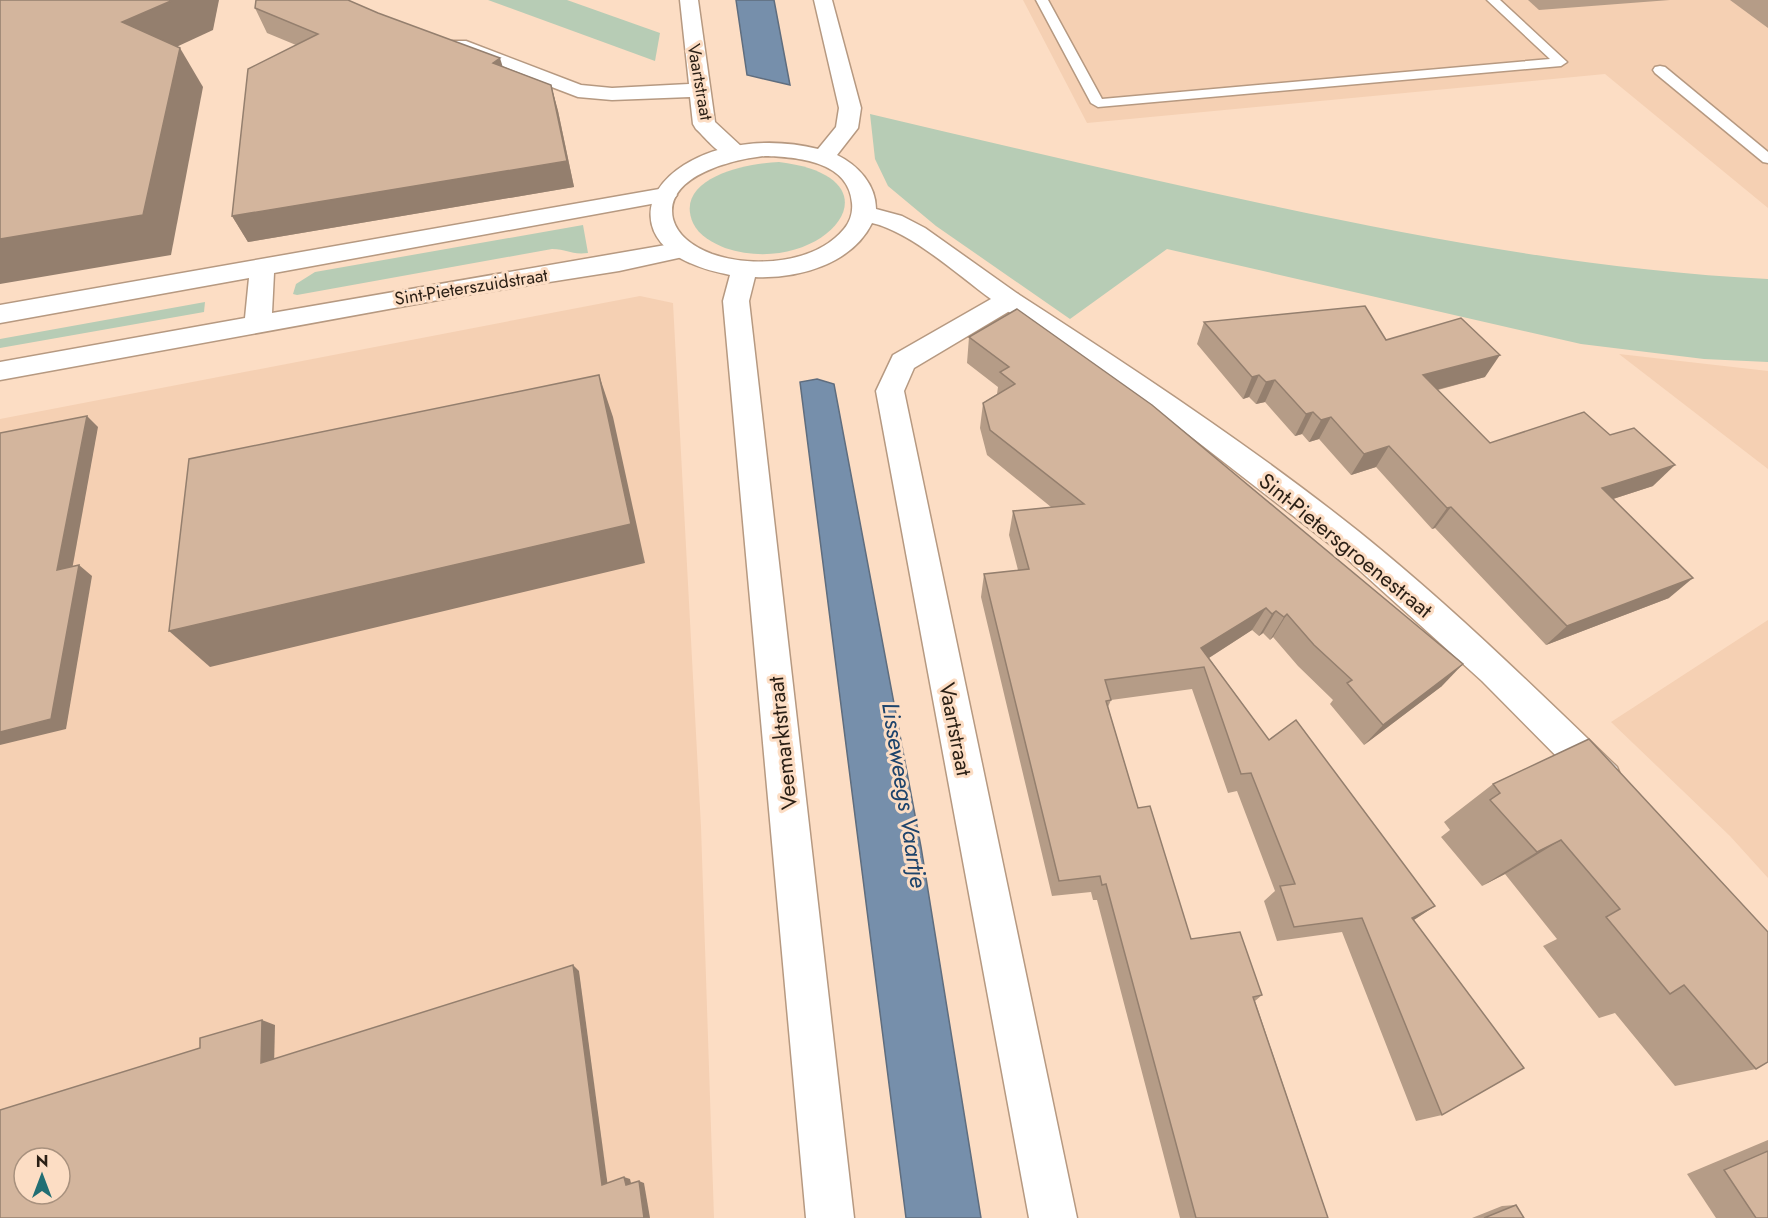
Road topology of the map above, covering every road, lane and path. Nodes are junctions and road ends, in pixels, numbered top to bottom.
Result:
1 (689, 0) edge
2 (823, 0) edge
3 (1042, 0) edge
4 (1493, 0) edge
5 (444, 39) edge
6 (1660, 70) dead end
7 (698, 90) junction
8 (734, 152) junction
9 (823, 157) junction
10 (1768, 159) edge
11 (665, 195) junction
12 (865, 214) junction
13 (683, 250) junction
14 (262, 267) junction
15 (744, 269) junction
16 (1009, 300) junction
17 (0, 314) edge
18 (258, 324) junction
19 (0, 371) edge
20 (1627, 802) edge
21 (830, 1218) edge
22 (1053, 1218) edge

1 - 7 main road, Vaartstraat
2 - 9 main road
3 - 4 lane
5 - 7 main road
6 - 10 lane
7 - 8 main road, Vaartstraat
8 - 9 main road
8 - 11 main road
9 - 12 main road
11 - 13 main road
11 - 14 main road
12 - 15 main road
12 - 16 main road, Sint-Pietersgroenestraat
13 - 15 main road
13 - 18 main road, Sint-Pieterszuidstraat
14 - 17 main road
14 - 18 main road
15 - 21 main road, Veemarktstraat
16 - 20 main road, Sint-Pietersgroenestraat
16 - 22 main road, Vaartstraat
18 - 19 main road, Sint-Pieterszuidstraat

